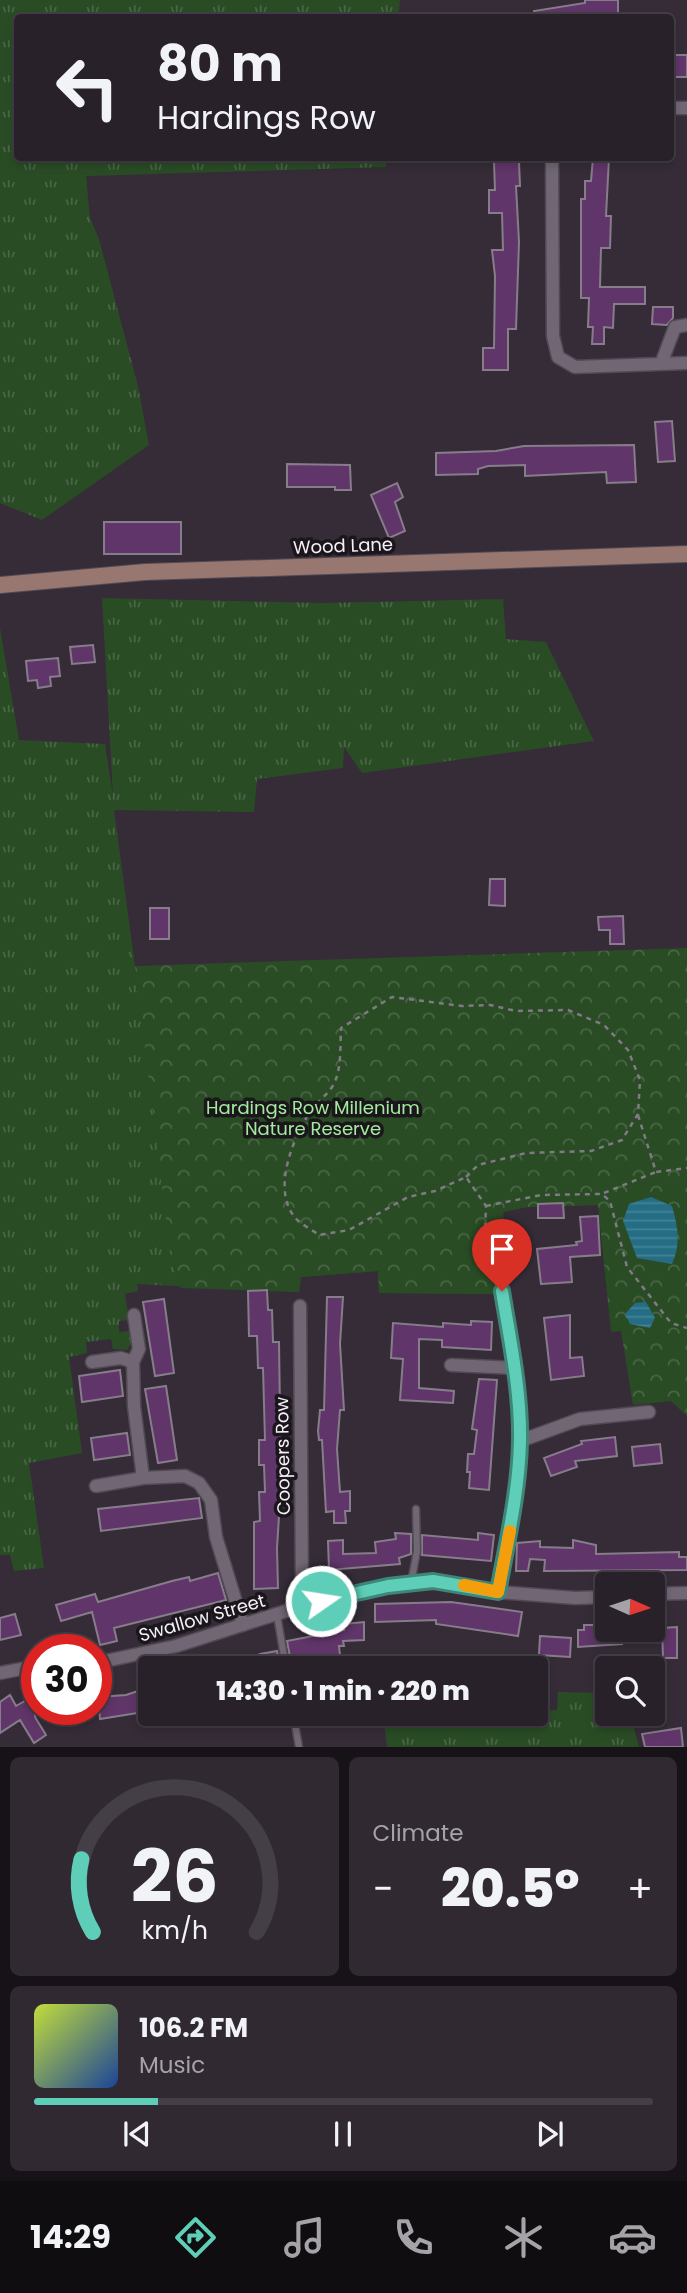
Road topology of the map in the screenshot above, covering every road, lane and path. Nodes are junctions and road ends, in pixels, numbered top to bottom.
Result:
1 (552, 161) edge
2 (687, 326) edge
3 (687, 363) edge
4 (661, 364) junction
5 (687, 554) edge
6 (0, 585) edge
7 (638, 1114) junction
8 (687, 1168) edge
9 (656, 1172) junction
10 (466, 1177) junction
11 (602, 1194) junction
12 (486, 1206) junction
13 (502, 1291) joint
14 (300, 1306) dead end
15 (134, 1315) dead end
16 (687, 1328) edge
17 (92, 1362) dead end
18 (133, 1362) junction
19 (451, 1365) dead end
20 (514, 1368) junction
21 (649, 1412) dead end
22 (520, 1441) junction
23 (143, 1478) junction
24 (96, 1486) dead end
25 (416, 1509) dead end
26 (411, 1583) junction
27 (498, 1592) junction
28 (687, 1593) edge
29 (665, 1594) edge
30 (595, 1597) edge
31 (305, 1605) junction
32 (277, 1615) junction
33 (243, 1625) junction
34 (284, 1656) edge
35 (112, 1660) edge
36 (21, 1669) edge
37 (0, 1673) edge
38 (295, 1726) edge
39 (299, 1747) edge

1 - 4 street
2 - 4 street
3 - 4 street
5 - 6 street, Wood Lane
7 - 9 path
7 - 10 path
7 - 10 path
8 - 9 path
9 - 11 path
10 - 12 path
11 - 12 path
11 - 16 path
12 - 13 path
13 - 20 street
14 - 31 street, Coopers Row
15 - 18 street
17 - 18 street
18 - 23 street
19 - 20 street
20 - 22 street
21 - 22 street
22 - 27 street
23 - 24 street
23 - 33 street
25 - 26 lane
26 - 27 street, Swallow Street
26 - 31 street, Swallow Street
27 - 30 street, Swallow Street
28 - 29 street
31 - 32 street, Swallow Street
32 - 33 street, Swallow Street
32 - 34 lane
33 - 35 street, Swallow Street
36 - 37 street
38 - 39 lane

